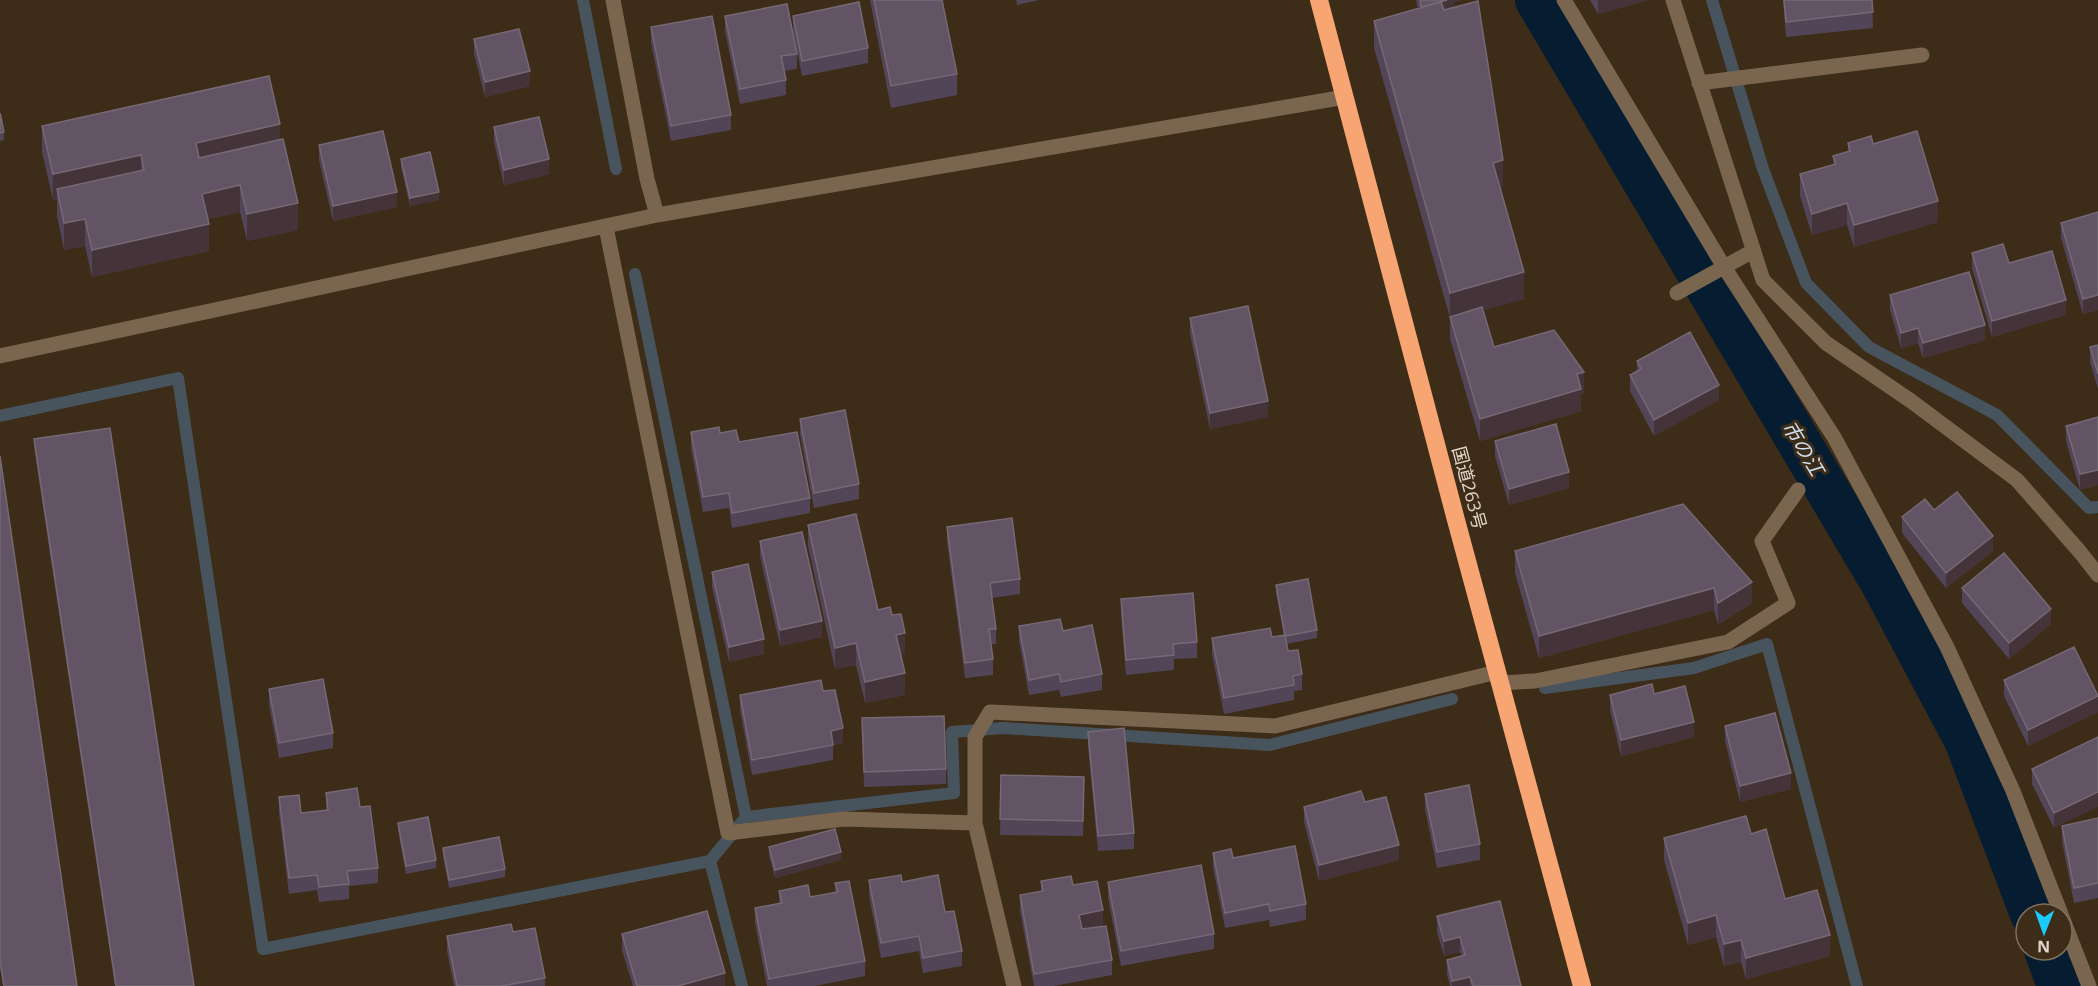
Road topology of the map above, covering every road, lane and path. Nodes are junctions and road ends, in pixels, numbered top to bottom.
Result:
1 (613, 0) edge
2 (1319, 0) edge
3 (1564, 0) edge
4 (1673, 0) edge
5 (1922, 55) dead end
6 (1699, 83) junction
7 (1345, 97) junction
8 (657, 215) junction
9 (606, 227) junction
10 (1753, 251) junction
11 (1724, 267) junction
12 (1677, 293) dead end
13 (0, 356) edge
14 (1798, 490) dead end
15 (2098, 576) edge
16 (1499, 678) junction
17 (975, 823) junction
18 (2056, 902) edge
19 (2074, 948) edge
20 (1014, 986) edge
21 (1582, 986) edge
22 (2089, 986) edge

1 - 8 street
2 - 7 highway, 国道263号
3 - 11 street
4 - 6 street
5 - 6 street
6 - 10 street
7 - 8 street
7 - 16 highway, 国道263号
8 - 9 street
9 - 13 street
9 - 17 street
10 - 11 street
10 - 15 street
11 - 12 street
11 - 18 street
14 - 16 street
16 - 17 street
16 - 21 highway, 国道263号
17 - 20 street
19 - 22 street

